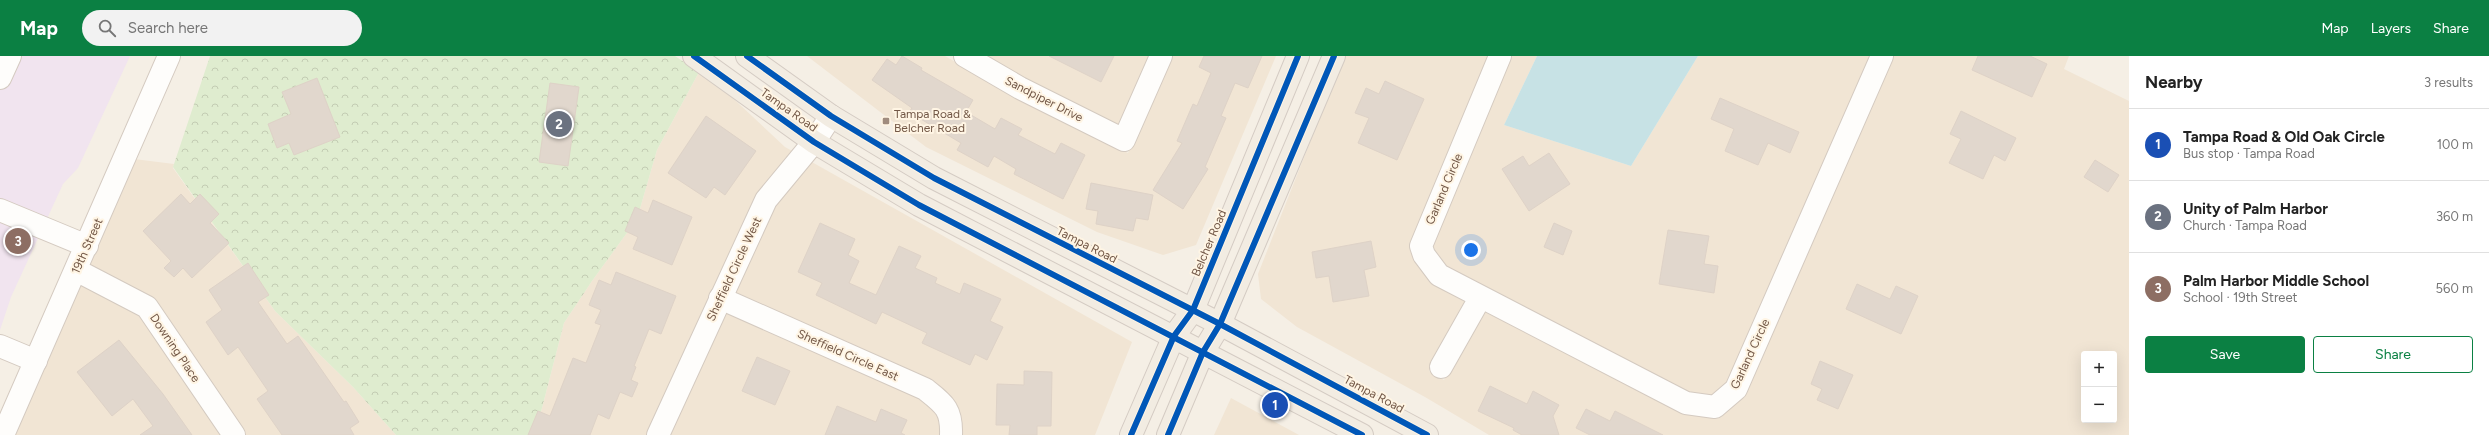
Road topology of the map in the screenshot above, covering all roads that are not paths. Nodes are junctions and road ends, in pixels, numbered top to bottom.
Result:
1 (10, 56) edge
2 (169, 56) edge
3 (694, 56) edge
4 (747, 56) edge
5 (964, 56) edge
6 (1161, 56) edge
7 (1298, 56) edge
8 (1334, 56) edge
9 (1500, 56) edge
10 (1882, 56) edge
11 (0, 78) edge
12 (831, 116) junction
13 (814, 142) junction
14 (0, 210) edge
15 (87, 246) junction
16 (76, 270) junction
17 (720, 298) junction
18 (1480, 298) junction
19 (1193, 310) junction
20 (1220, 324) junction
21 (1174, 336) junction
22 (0, 346) edge
23 (1203, 352) junction
24 (36, 361) junction
25 (1441, 367) dead end
26 (3, 435) edge
27 (234, 435) edge
28 (658, 435) edge
29 (951, 435) edge
30 (1131, 435) edge
31 (1168, 435) edge
32 (1362, 435) edge
33 (1427, 435) edge

1 - 11 street
2 - 15 street, 19th Street
3 - 13 main road, Tampa Road
4 - 12 main road, Tampa Road
5 - 6 street, Sandpiper Drive
7 - 19 main road, Belcher Road
8 - 20 main road
9 - 18 street, Garland Circle
10 - 18 street, Garland Circle
12 - 13 street, Sheffield Circle West
12 - 19 main road, Tampa Road
13 - 17 street, Sheffield Circle West
13 - 21 main road, Tampa Road
14 - 15 street
15 - 16 street, 19th Street
16 - 24 street, 19th Street
16 - 27 street, Downing Place
17 - 28 street, Sheffield Circle West
17 - 29 street, Sheffield Circle East
18 - 25 street
19 - 20 main road, Tampa Road
19 - 21 main road, Belcher Road
20 - 23 main road
20 - 33 main road, Tampa Road
21 - 23 main road, Tampa Road
21 - 30 main road, Belcher Road
22 - 24 street
23 - 31 main road
23 - 32 main road, Tampa Road
24 - 26 street, 19th Street

